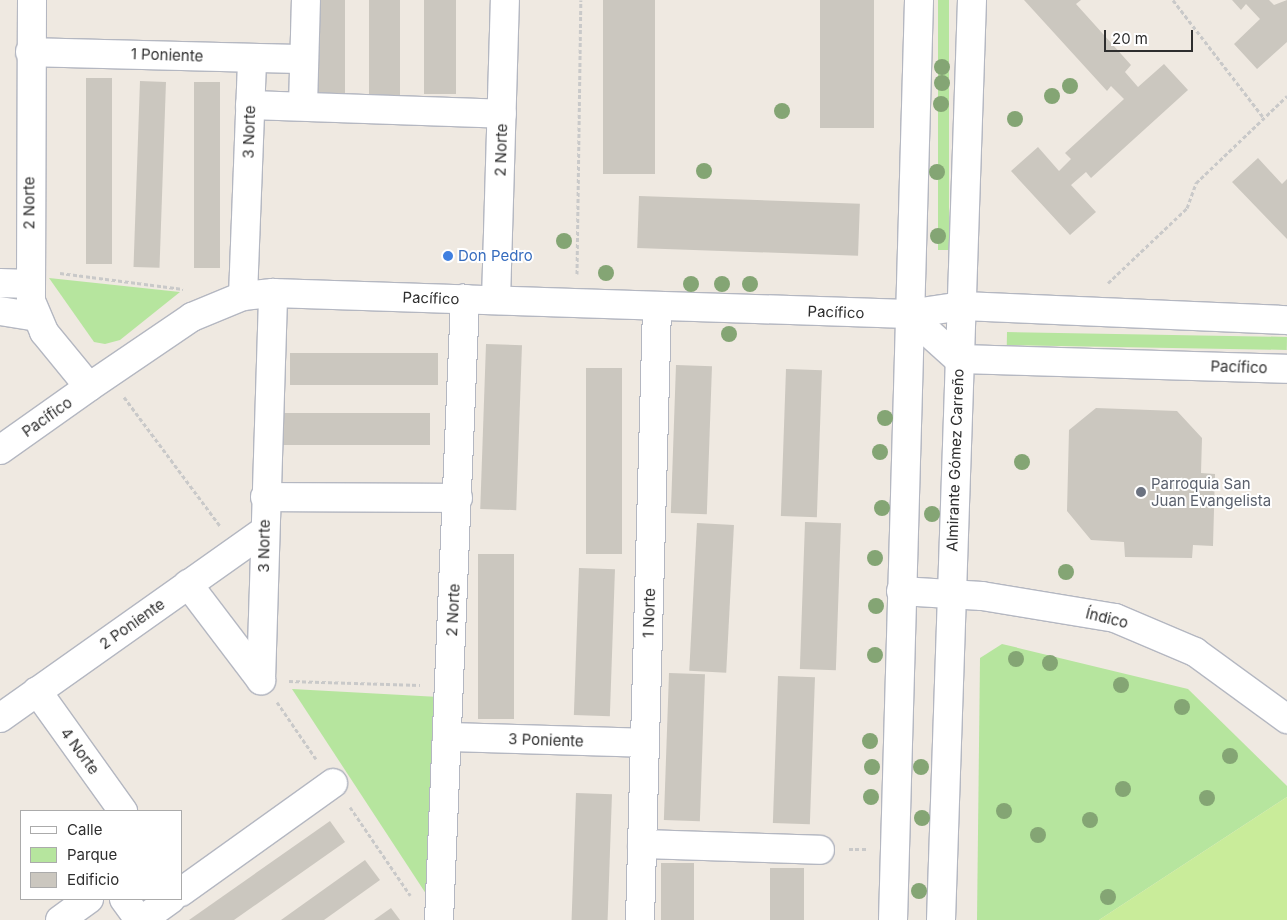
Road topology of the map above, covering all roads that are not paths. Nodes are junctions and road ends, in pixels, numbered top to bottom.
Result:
1 (32, 0) edge
2 (306, 0) edge
3 (505, 0) edge
4 (919, 0) edge
5 (972, 0) edge
6 (30, 52) junction
7 (252, 58) junction
8 (304, 59) junction
9 (250, 105) junction
10 (303, 106) junction
11 (502, 114) junction
12 (29, 276) junction
13 (0, 282) edge
14 (273, 293) junction
15 (243, 296) junction
16 (465, 299) junction
17 (496, 300) junction
18 (657, 306) junction
19 (963, 306) junction
20 (0, 311) edge
21 (908, 314) junction
22 (36, 317) junction
23 (1287, 320) edge
24 (958, 359) junction
25 (1287, 369) edge
26 (98, 381) junction
27 (0, 450) edge
28 (265, 497) junction
29 (458, 498) junction
30 (264, 531) junction
31 (188, 584) junction
32 (901, 591) junction
33 (952, 593) junction
34 (37, 691) junction
35 (0, 718) edge
36 (1287, 719) edge
37 (447, 737) junction
38 (645, 743) junction
39 (333, 783) dead end
40 (122, 810) edge
41 (642, 844) junction
42 (820, 850) road end
43 (182, 891) edge
44 (88, 900) edge
45 (125, 900) edge
46 (170, 900) edge
47 (60, 920) edge
48 (140, 920) edge
49 (439, 920) edge
50 (640, 920) edge
51 (894, 920) edge
52 (942, 920) edge

1 - 6 street, 2 Norte
2 - 8 street
3 - 11 street, 2 Norte
4 - 21 street
5 - 19 street, Almirante Gómez Carreño
6 - 7 street, 1 Poniente
6 - 12 street, 2 Norte
7 - 8 street, 1 Poniente
7 - 9 street, 3 Norte
8 - 10 street
9 - 10 street
9 - 15 street, 3 Norte
10 - 11 street
11 - 17 street, 2 Norte
12 - 13 street
12 - 22 street, 2 Norte
14 - 15 street, Pacífico
14 - 16 street, Pacífico
14 - 28 street, 3 Norte
15 - 26 street, Pacífico
16 - 17 street, Pacífico
16 - 29 street, 2 Norte
17 - 18 street, Pacífico
18 - 21 street, Pacífico
18 - 38 street, 1 Norte
19 - 21 street, Pacífico
19 - 23 street, Pacífico
19 - 24 street, Almirante Gómez Carreño
20 - 22 street
21 - 24 street
21 - 32 street
22 - 26 street, 2 Norte
24 - 25 street, Pacífico
24 - 33 street, Almirante Gómez Carreño
26 - 27 street, Pacífico
28 - 29 street
28 - 30 street, 3 Norte
29 - 37 street, 2 Norte
30 - 31 street, 2 Poniente
30 - 31 street, 3 Norte
31 - 34 street, 2 Poniente
32 - 33 street, Índico
32 - 51 street
33 - 36 street, Índico
33 - 52 street, Almirante Gómez Carreño
34 - 35 street, 2 Poniente
34 - 40 street, 4 Norte
37 - 38 street, 3 Poniente
37 - 49 street, 2 Norte
38 - 41 street, 1 Norte
39 - 43 street
41 - 42 street
41 - 50 street, 1 Norte
44 - 47 street
45 - 48 street
46 - 48 street

